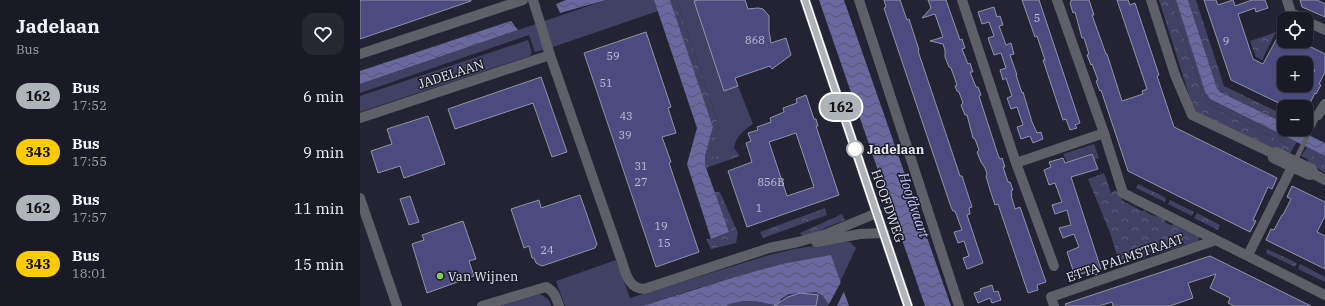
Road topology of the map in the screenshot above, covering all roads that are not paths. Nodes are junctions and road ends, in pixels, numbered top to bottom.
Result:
1 (523, 0) edge
2 (533, 0) edge
3 (805, 0) edge
4 (859, 0) edge
5 (962, 0) edge
6 (1057, 0) edge
7 (1151, 0) edge
8 (1287, 0) edge
9 (1291, 12) edge
10 (1313, 24) edge
11 (1325, 30) edge
12 (360, 54) edge
13 (550, 55) junction
14 (1325, 104) edge
15 (1318, 115) joint
16 (360, 118) edge
17 (1104, 133) junction
18 (1016, 163) junction
19 (1293, 164) junction
20 (1325, 180) edge
21 (360, 198) edge
22 (877, 213) junction
23 (884, 232) junction
24 (1216, 240) junction
25 (798, 242) junction
26 (1248, 256) junction
27 (1054, 266) dead end
28 (1325, 295) edge
29 (397, 306) edge
30 (482, 306) edge
31 (559, 306) edge
32 (908, 306) edge
33 (959, 306) edge
34 (1054, 306) edge

1 - 12 street
2 - 13 street
3 - 22 street, HOOFDWEG
4 - 33 street
5 - 18 street
6 - 17 street, ETTA PALMSTRAAT
7 - 19 street
8 - 9 street
10 - 11 street
13 - 16 street, JADELAAN
13 - 25 street
14 - 15 street
15 - 19 lane
17 - 18 street
17 - 24 street, ETTA PALMSTRAAT
18 - 27 street
19 - 20 street
19 - 26 street
21 - 29 street
22 - 23 street, HOOFDWEG
22 - 25 street
23 - 25 street
23 - 32 street, HOOFDWEG
24 - 26 street, ETTA PALMSTRAAT
24 - 34 street, ETTA PALMSTRAAT
26 - 28 street, ETTA PALMSTRAAT
30 - 31 street

